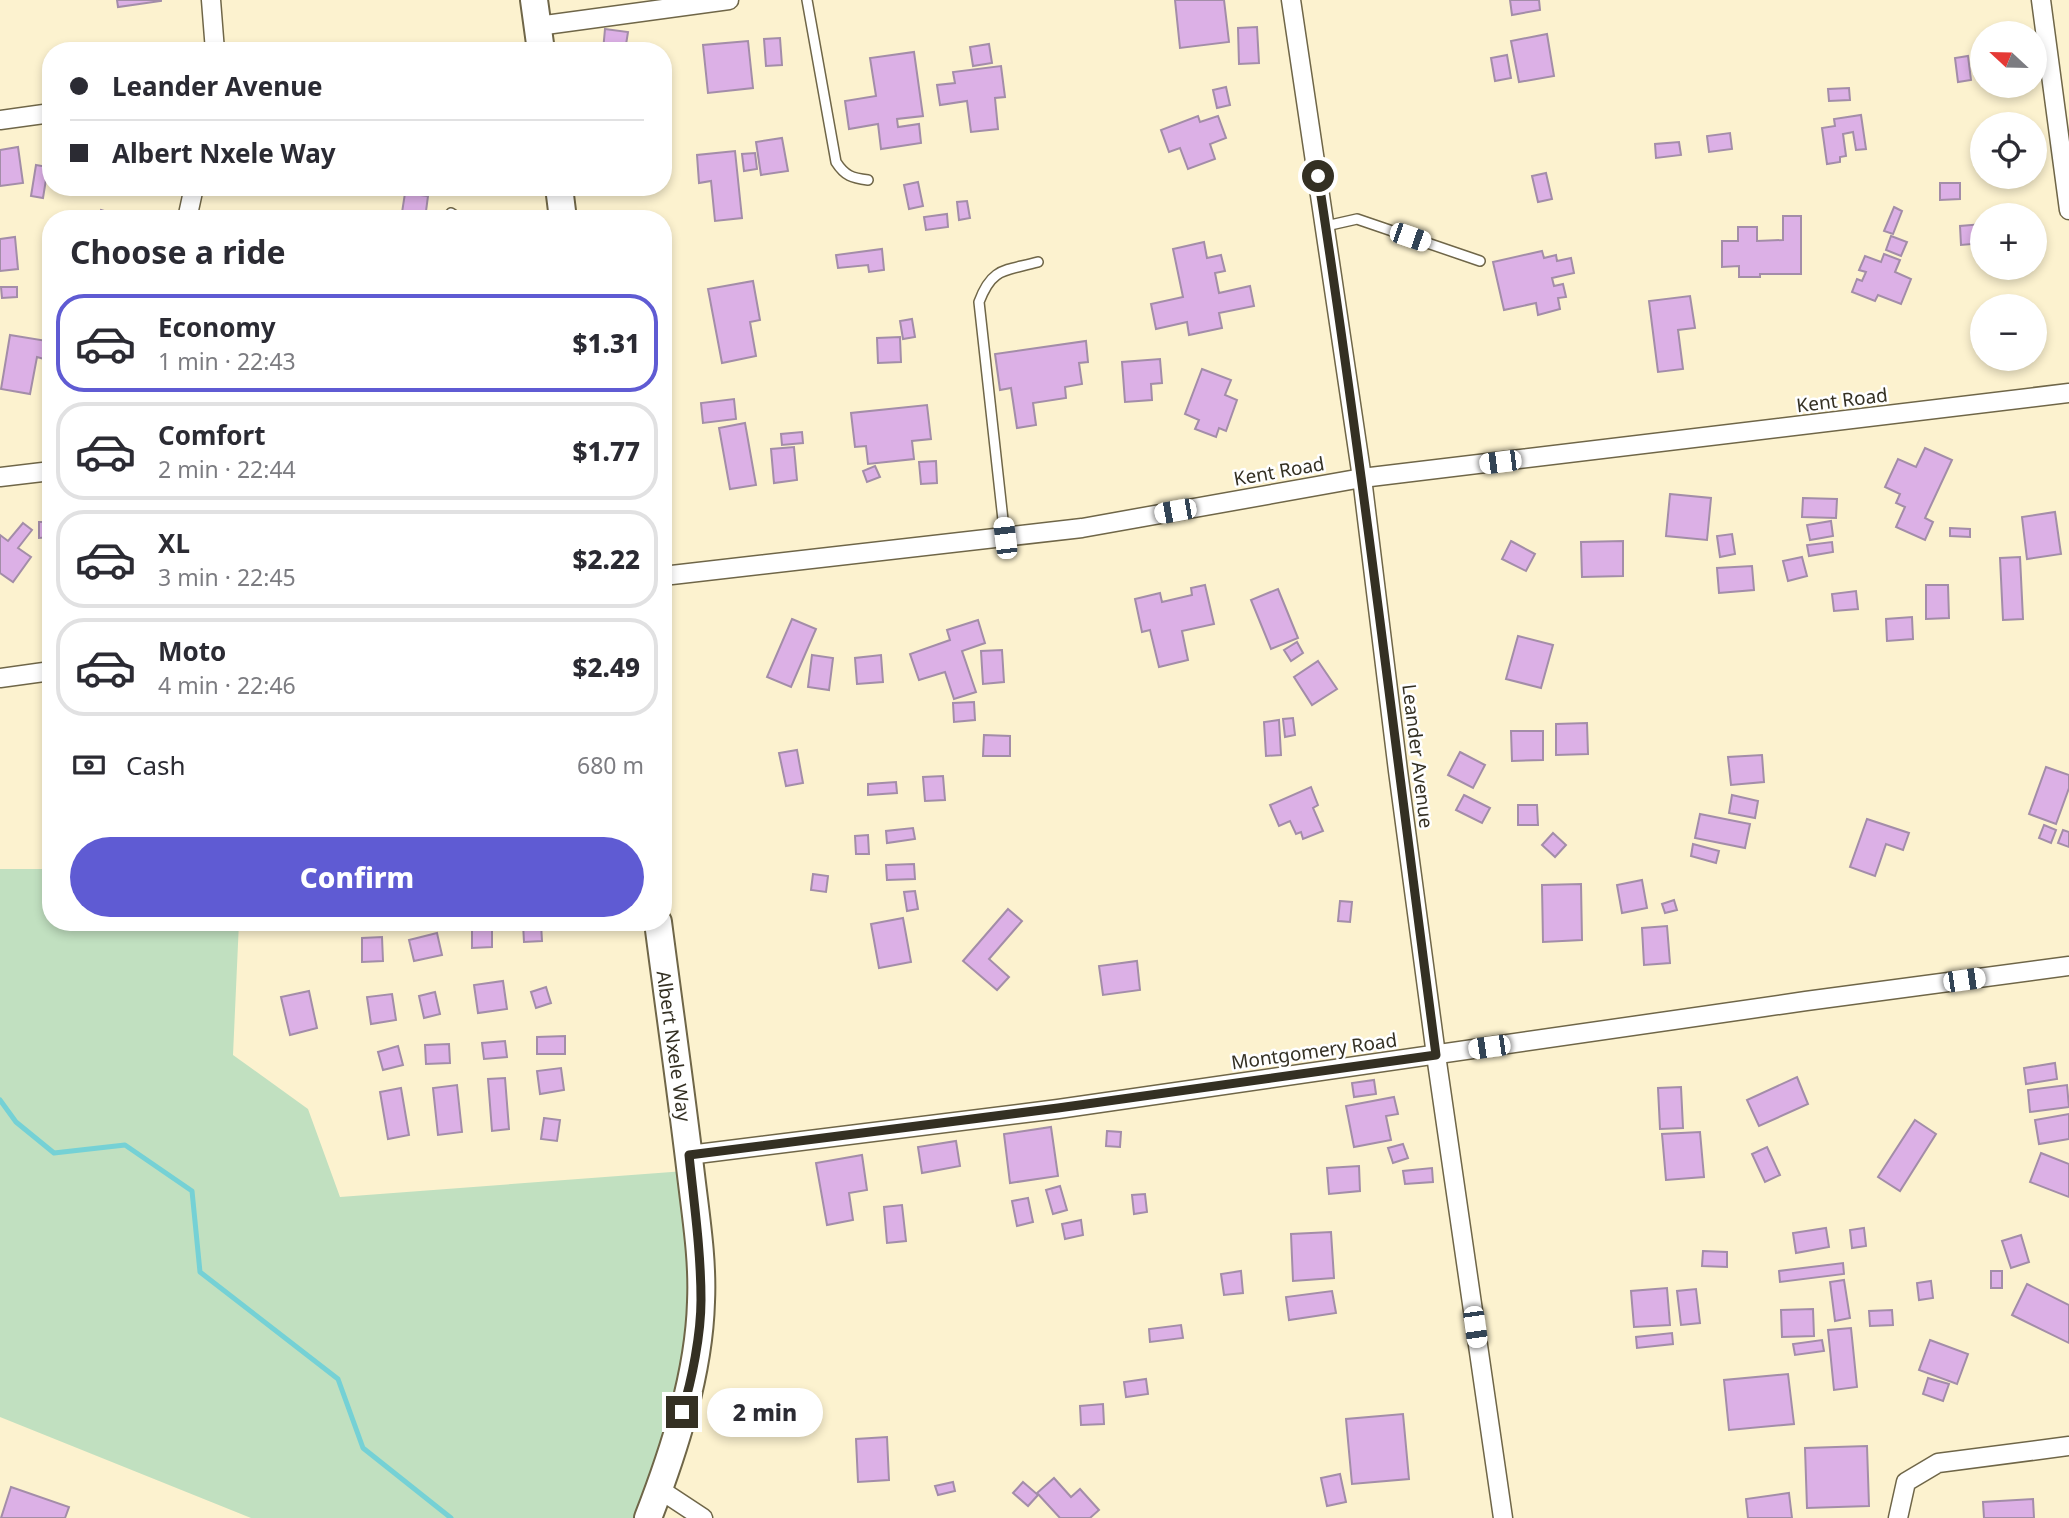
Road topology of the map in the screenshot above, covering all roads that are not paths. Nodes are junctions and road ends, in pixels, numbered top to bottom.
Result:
1 (211, 0) edge
2 (534, 0) edge
3 (729, 0) edge
4 (807, 0) edge
5 (1291, 0) edge
6 (2041, 0) edge
7 (539, 38) edge
8 (214, 42) edge
9 (42, 114) edge
10 (0, 120) edge
11 (868, 180) dead end
12 (2069, 210) edge
13 (1326, 226) junction
14 (1480, 261) dead end
15 (1038, 262) dead end
16 (2069, 393) edge
17 (42, 472) edge
18 (0, 477) edge
19 (1362, 478) junction
20 (1005, 538) junction
21 (672, 575) edge
22 (42, 672) edge
23 (0, 678) edge
24 (659, 931) edge
25 (2069, 966) edge
26 (1436, 1055) junction
27 (689, 1155) junction
28 (2069, 1446) edge
29 (659, 1489) junction
30 (648, 1518) edge
31 (703, 1518) edge
32 (1503, 1518) edge
33 (1898, 1518) edge

1 - 8 street
2 - 7 main road
3 - 7 street
4 - 11 lane
5 - 13 street, Leander Avenue
6 - 12 street
9 - 10 street
13 - 14 lane
13 - 19 street, Leander Avenue
15 - 20 lane
16 - 19 street, Kent Road
17 - 18 street
19 - 20 street, Kent Road
19 - 26 street, Leander Avenue
20 - 21 street, Kent Road
22 - 23 street
24 - 27 main road, Albert Nxele Way
25 - 26 street, Montgomery Road
26 - 27 street, Montgomery Road
26 - 32 street, Leander Avenue
27 - 29 main road, Albert Nxele Way
28 - 33 street
29 - 30 main road, Albert Nxele Way
29 - 31 street

